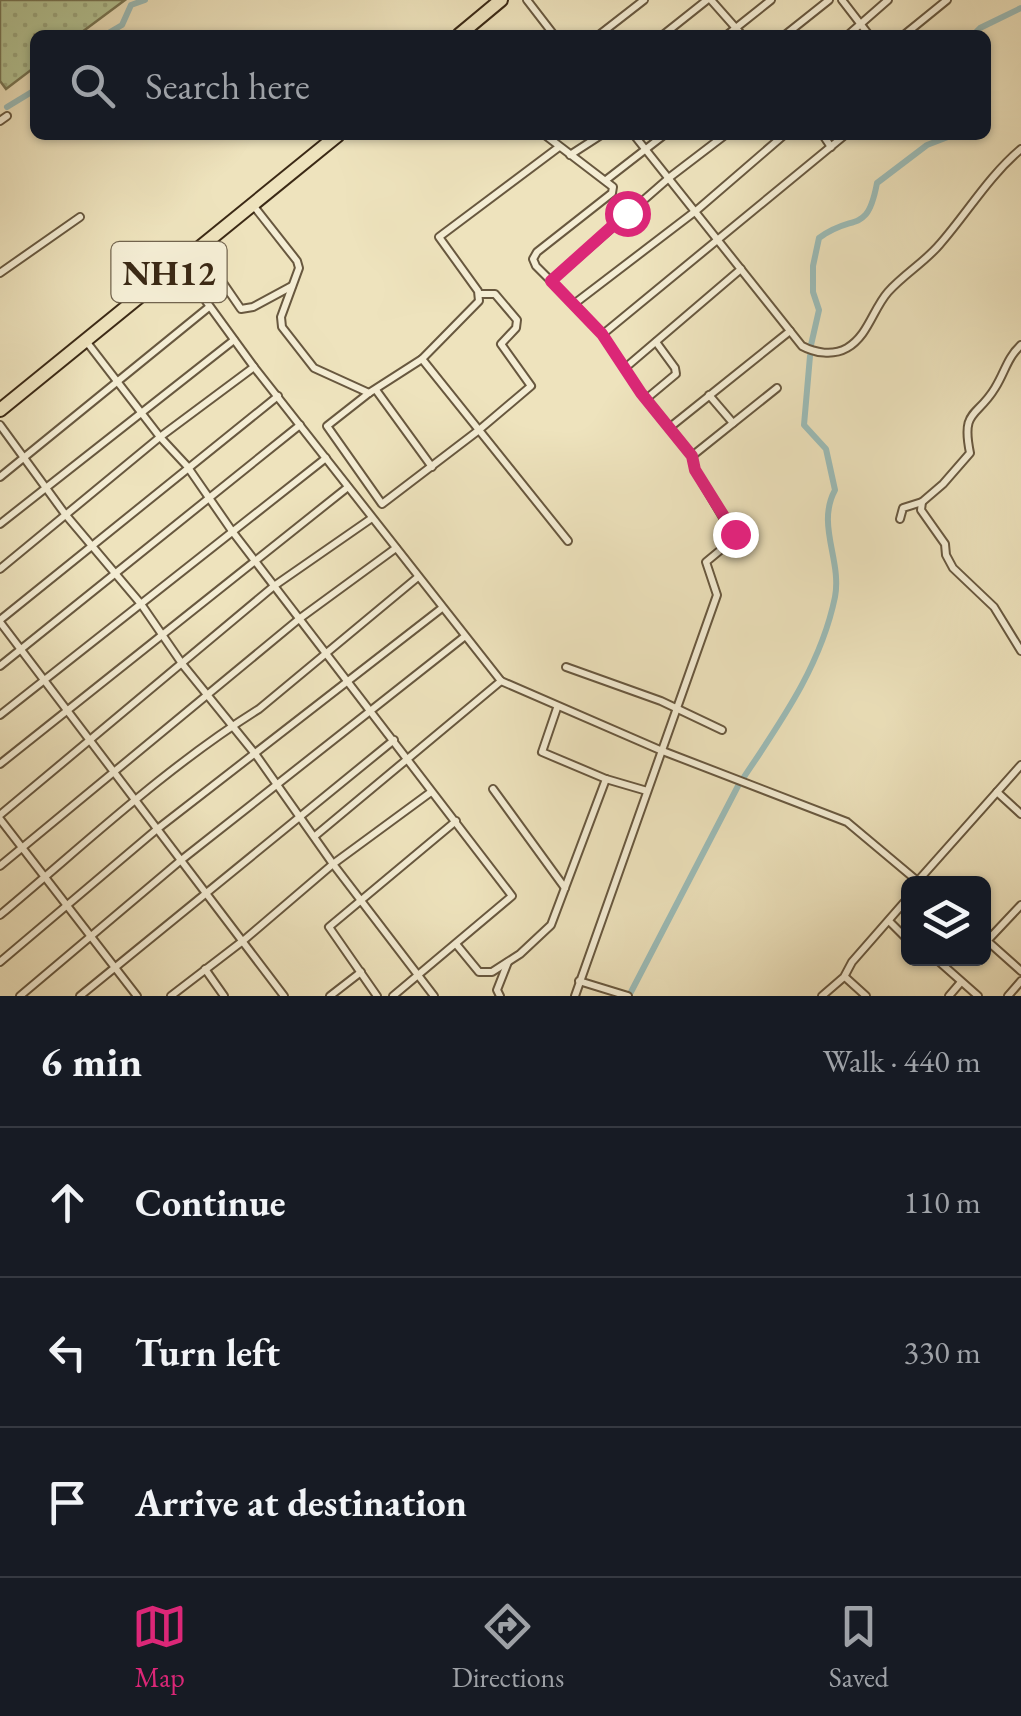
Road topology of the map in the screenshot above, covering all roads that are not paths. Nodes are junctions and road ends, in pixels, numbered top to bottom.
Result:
1 (501, 0) edge
2 (527, 0) edge
3 (644, 0) edge
4 (709, 0) edge
5 (771, 0) edge
6 (829, 0) edge
7 (842, 0) edge
8 (888, 0) edge
9 (947, 0) edge
10 (860, 25) junction
11 (736, 28) junction
12 (465, 30) edge
13 (550, 30) edge
14 (605, 30) edge
15 (669, 30) edge
16 (733, 30) edge
17 (791, 30) edge
18 (854, 30) edge
19 (864, 30) edge
20 (910, 30) edge
21 (332, 140) edge
22 (551, 140) edge
23 (593, 140) edge
24 (638, 140) edge
25 (658, 140) edge
26 (718, 140) edge
27 (778, 140) edge
28 (827, 140) edge
29 (839, 140) edge
30 (831, 146) junction
31 (559, 147) junction
32 (646, 150) junction
33 (1021, 150) edge
34 (570, 155) junction
35 (670, 176) junction
36 (606, 180) junction
37 (253, 204) junction
38 (696, 210) junction
39 (80, 217) dead end
40 (718, 239) junction
41 (199, 248) junction
42 (179, 264) junction
43 (741, 268) junction
44 (0, 273) edge
45 (551, 281) junction
46 (293, 286) junction
47 (480, 294) junction
48 (574, 304) junction
49 (209, 307) junction
50 (790, 331) junction
51 (602, 334) junction
52 (86, 340) junction
53 (234, 340) junction
54 (656, 342) junction
55 (1021, 345) edge
56 (422, 359) junction
57 (254, 367) junction
58 (624, 368) junction
59 (118, 381) junction
60 (777, 388) dead end
61 (372, 392) junction
62 (710, 395) junction
63 (278, 396) junction
64 (646, 399) junction
65 (0, 410) edge
66 (144, 414) junction
67 (733, 423) junction
68 (0, 425) edge
69 (300, 425) junction
70 (669, 428) junction
71 (479, 430) junction
72 (160, 438) junction
73 (692, 456) junction
74 (326, 458) junction
75 (22, 459) junction
76 (187, 466) junction
77 (432, 468) junction
78 (0, 477) edge
79 (45, 487) junction
80 (348, 487) junction
81 (210, 496) junction
82 (922, 502) junction
83 (65, 514) junction
84 (372, 518) junction
85 (900, 519) dead end
86 (0, 524) edge
87 (232, 532) junction
88 (568, 541) dead end
89 (91, 546) junction
90 (396, 548) junction
91 (256, 562) junction
92 (0, 569) edge
93 (115, 573) junction
94 (418, 577) junction
95 (274, 586) junction
96 (141, 604) junction
97 (442, 608) junction
98 (299, 619) junction
99 (0, 621) edge
100 (164, 635) junction
101 (464, 637) junction
102 (20, 649) junction
103 (1021, 651) edge
104 (326, 653) junction
105 (183, 664) junction
106 (0, 666) edge
107 (566, 667) dead end
108 (44, 680) junction
109 (501, 681) junction
110 (348, 682) junction
111 (207, 695) junction
112 (557, 708) junction
113 (66, 710) junction
114 (675, 710) junction
115 (371, 712) junction
116 (0, 715) edge
117 (231, 726) junction
118 (722, 730) dead end
119 (89, 740) junction
120 (394, 740) junction
121 (660, 750) junction
122 (256, 755) junction
123 (408, 760) junction
124 (0, 764) edge
125 (1021, 764) edge
126 (112, 770) junction
127 (606, 780) junction
128 (278, 786) junction
129 (493, 789) dead end
130 (647, 791) junction
131 (431, 792) junction
132 (997, 792) junction
133 (135, 801) junction
134 (1021, 814) edge
135 (302, 816) junction
136 (0, 817) edge
137 (456, 821) junction
138 (156, 830) junction
139 (315, 836) junction
140 (23, 847) junction
141 (180, 861) junction
142 (333, 864) junction
143 (0, 866) edge
144 (911, 876) edge
145 (923, 876) edge
146 (45, 878) junction
147 (566, 888) junction
148 (204, 892) junction
149 (359, 900) junction
150 (1021, 905) edge
151 (67, 906) junction
152 (901, 907) edge
153 (0, 915) edge
154 (890, 921) junction
155 (901, 933) edge
156 (991, 934) edge
157 (92, 937) junction
158 (244, 940) junction
159 (456, 944) junction
160 (991, 945) edge
161 (508, 961) junction
162 (0, 962) edge
163 (944, 966) edge
164 (115, 968) junction
165 (205, 970) junction
166 (361, 972) junction
167 (1021, 972) edge
168 (419, 976) junction
169 (844, 977) junction
170 (579, 980) junction
171 (1021, 981) edge
172 (961, 982) junction
173 (20, 996) edge
174 (80, 996) edge
175 (137, 996) edge
176 (171, 996) edge
177 (224, 996) edge
178 (284, 996) edge
179 (330, 996) edge
180 (377, 996) edge
181 (393, 996) edge
182 (434, 996) edge
183 (500, 996) edge
184 (575, 996) edge
185 (628, 996) edge
186 (822, 996) edge
187 (866, 996) edge
188 (949, 996) edge
189 (978, 996) edge
190 (1008, 996) edge

1 - 12 highway
2 - 13 street
3 - 14 street
4 - 11 street
4 - 15 street
5 - 11 street
6 - 17 street
7 - 10 street
8 - 10 street
9 - 20 street
10 - 18 street
10 - 19 street
11 - 16 street
21 - 37 highway, NH12
22 - 31 street
23 - 34 street
24 - 32 street
25 - 32 street
26 - 35 street
27 - 38 street
28 - 30 street
29 - 30 street
30 - 40 street
31 - 34 street
31 - 47 street
32 - 35 street
32 - 36 street
33 - 50 street
34 - 36 street
35 - 38 street
35 - 45 street
36 - 45 street
37 - 41 highway, NH12
37 - 46 street
38 - 40 street
38 - 48 street
39 - 44 street
40 - 43 street
40 - 51 street
41 - 42 highway, NH12
41 - 46 street
42 - 49 street
42 - 52 highway, NH12
43 - 50 street
43 - 54 street
45 - 48 street
46 - 61 street
47 - 56 street
47 - 71 street
48 - 51 street
49 - 53 street
49 - 59 street
50 - 62 street
51 - 58 street
52 - 59 street
52 - 65 highway, NH12
53 - 57 street
53 - 66 street
54 - 58 street
54 - 64 street
55 - 82 street
56 - 61 street
56 - 71 street
57 - 63 street
57 - 72 street
58 - 64 street
59 - 66 street
59 - 75 street
60 - 67 street
61 - 77 street
61 - 77 street
62 - 67 street
62 - 70 street
63 - 69 street
63 - 76 street
64 - 70 street
66 - 72 street
66 - 79 street
67 - 73 street
68 - 75 street
69 - 74 street
69 - 81 street
70 - 73 street
71 - 77 street
71 - 88 street
72 - 76 street
72 - 83 street
73 - 114 street
74 - 80 street
74 - 87 street
75 - 78 street
75 - 79 street
76 - 81 street
76 - 89 street
79 - 83 street
79 - 86 street
80 - 84 street
80 - 91 street
81 - 87 street
81 - 93 street
82 - 85 street
82 - 103 street
83 - 89 street
83 - 92 street
84 - 90 street
84 - 95 street
87 - 91 street
87 - 96 street
89 - 93 street
89 - 99 street
90 - 94 street
90 - 98 street
91 - 95 street
91 - 100 street
93 - 96 street
93 - 102 street
94 - 97 street
94 - 104 street
95 - 98 street
95 - 105 street
96 - 100 street
96 - 108 street
97 - 101 street
97 - 110 street
98 - 104 street
98 - 111 street
99 - 102 street
100 - 105 street
100 - 113 street
101 - 109 street
101 - 115 street
102 - 106 street
102 - 108 street
104 - 110 street
104 - 117 street
105 - 111 street
105 - 119 street
107 - 114 street
108 - 113 street
108 - 116 street
109 - 112 street
109 - 123 street
110 - 115 street
110 - 122 street
111 - 117 street
111 - 126 street
112 - 121 street
112 - 127 street
113 - 119 street
113 - 124 street
114 - 118 street
114 - 121 street
115 - 120 street
115 - 128 street
117 - 122 street
117 - 133 street
119 - 126 street
119 - 136 street
120 - 123 street
120 - 135 street
121 - 130 street
121 - 144 street
122 - 128 street
122 - 138 street
123 - 131 street
123 - 139 street
125 - 132 street
126 - 133 street
126 - 140 street
127 - 130 street
127 - 147 street
128 - 135 street
128 - 141 street
129 - 147 street
130 - 170 street
131 - 137 street
131 - 142 street
132 - 134 street
132 - 145 street
133 - 138 street
133 - 146 street
135 - 139 street
135 - 148 street
136 - 140 street
137 - 149 street
137 - 159 street
138 - 141 street
138 - 151 street
139 - 142 street
140 - 143 street
140 - 146 street
141 - 148 street
141 - 157 street
142 - 149 street
142 - 158 street
146 - 151 street
146 - 153 street
147 - 161 street
148 - 158 street
148 - 164 street
149 - 166 street
149 - 168 street
150 - 156 street
151 - 157 street
151 - 162 street
152 - 154 street
154 - 155 street
154 - 169 street
157 - 164 street
157 - 173 street
158 - 165 street
158 - 178 street
159 - 161 street
159 - 168 street
160 - 167 street
161 - 183 street
163 - 172 street
164 - 174 street
164 - 175 street
165 - 176 street
165 - 177 street
166 - 179 street
166 - 180 street
168 - 181 street
168 - 182 street
169 - 186 street
169 - 187 street
170 - 184 street
170 - 185 street
171 - 190 street
172 - 188 street
172 - 189 street

